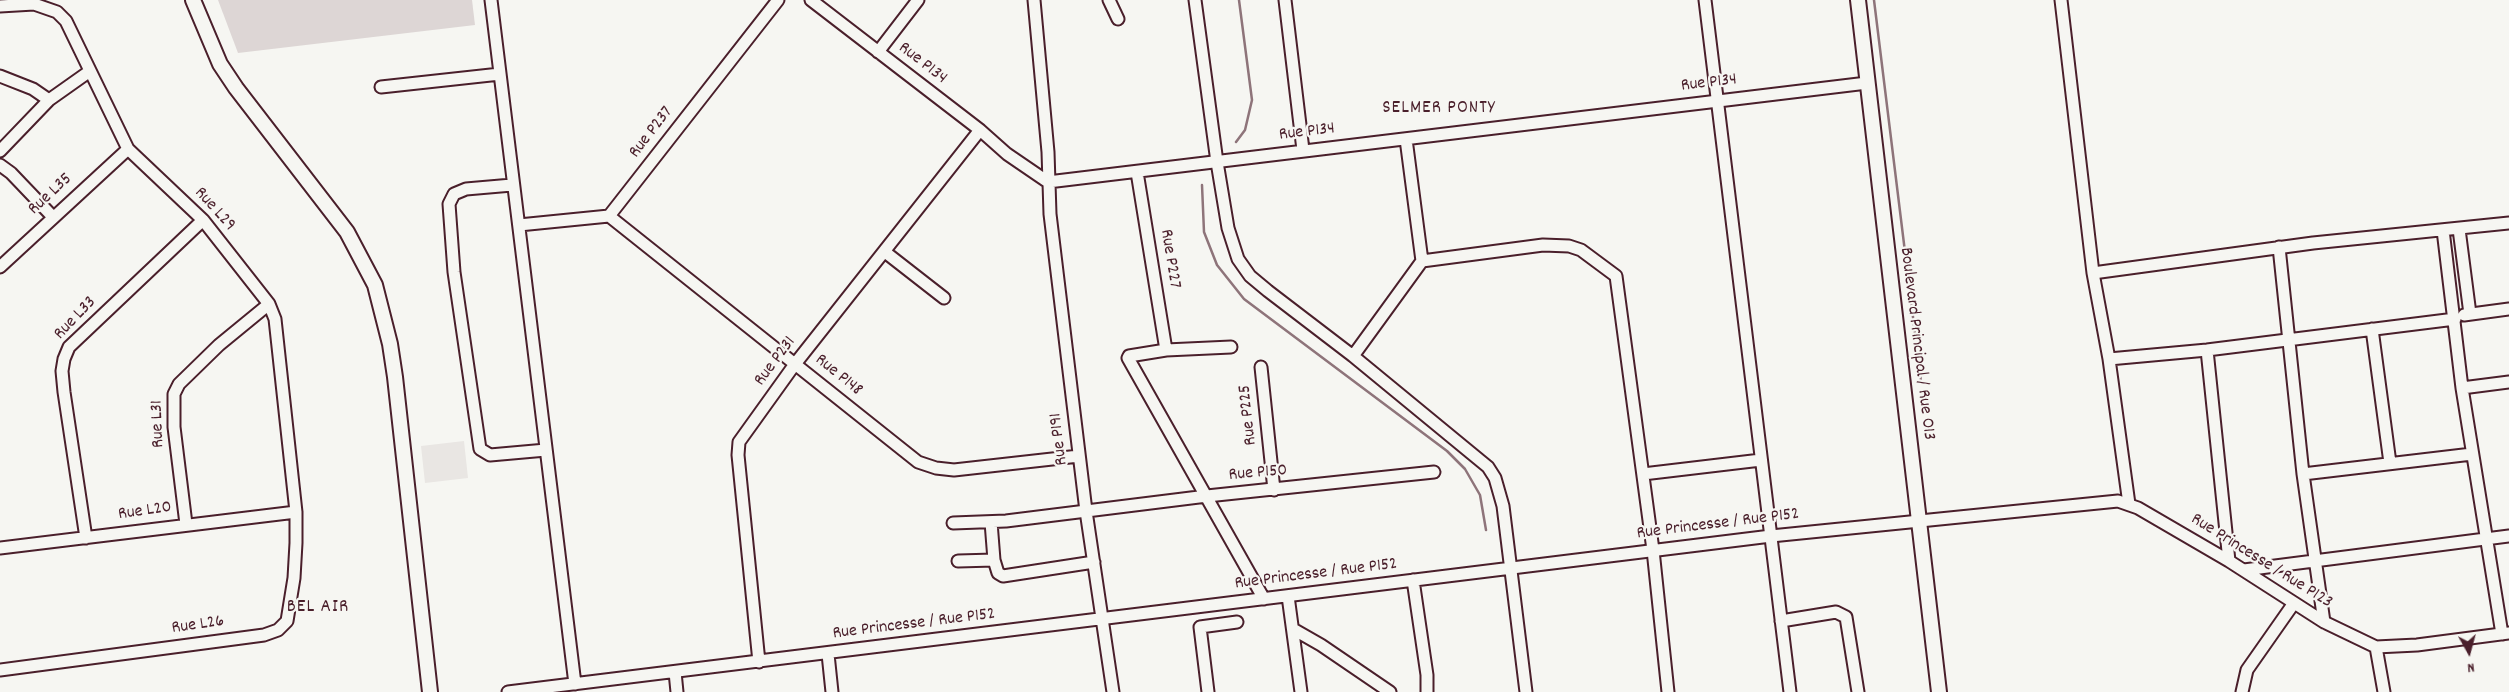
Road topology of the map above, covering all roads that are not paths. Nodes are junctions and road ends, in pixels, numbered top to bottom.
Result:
1 (193, 0) edge
2 (491, 0) edge
3 (778, 0) edge
4 (811, 0) edge
5 (918, 0) edge
6 (1034, 0) edge
7 (1109, 0) edge
8 (1195, 0) edge
9 (1285, 0) edge
10 (1705, 0) edge
11 (1858, 0) edge
12 (2062, 0) edge
13 (0, 6) edge
14 (1118, 19) dead end
15 (878, 52) junction
16 (90, 71) junction
17 (500, 74) junction
18 (0, 76) edge
19 (1867, 83) junction
20 (381, 87) dead end
21 (48, 100) junction
22 (1718, 100) junction
23 (980, 130) junction
24 (1406, 139) junction
25 (128, 149) junction
26 (1303, 150) junction
27 (0, 151) edge
28 (1217, 162) junction
29 (0, 165) edge
30 (1137, 172) junction
31 (1048, 182) junction
32 (512, 185) junction
33 (53, 216) junction
34 (609, 216) junction
35 (203, 220) junction
36 (2509, 223) edge
37 (519, 225) junction
38 (2459, 229) junction
39 (2443, 230) junction
40 (2279, 247) junction
41 (885, 252) junction
42 (1422, 261) junction
43 (0, 267) edge
44 (2093, 273) junction
45 (944, 298) dead end
46 (269, 304) junction
47 (2509, 309) edge
48 (2470, 314) junction
49 (2454, 318) junction
50 (2372, 329) junction
51 (2290, 340) junction
52 (1230, 347) dead end
53 (1166, 350) junction
54 (2207, 350) junction
55 (1354, 356) junction
56 (2109, 358) junction
57 (795, 364) junction
58 (1262, 366) dead end
59 (2509, 382) edge
60 (2462, 388) junction
61 (546, 450) junction
62 (2472, 454) junction
63 (1079, 456) junction
64 (1761, 460) junction
65 (2390, 462) junction
66 (1434, 472) dead end
67 (1643, 474) junction
68 (2303, 474) junction
69 (1274, 490) junction
70 (1207, 496) junction
71 (2129, 504) junction
72 (1086, 511) junction
73 (296, 512) junction
74 (991, 522) junction
75 (1918, 522) junction
76 (953, 523) dead end
77 (186, 524) junction
78 (1771, 536) junction
79 (2509, 536) edge
80 (86, 538) junction
81 (2486, 539) junction
82 (0, 548) edge
83 (1653, 550) junction
84 (994, 560) junction
85 (2315, 560) junction
86 (958, 561) dead end
87 (2230, 561) junction
88 (1094, 562) junction
89 (1511, 567) junction
90 (2244, 570) junction
91 (1413, 580) junction
92 (1288, 596) junction
93 (1264, 599) junction
94 (2294, 603) junction
95 (1103, 619) junction
96 (1780, 621) junction
97 (1237, 622) dead end
98 (2324, 622) junction
99 (1293, 629) junction
100 (2506, 633) edge
101 (2376, 647) junction
102 (828, 654) junction
103 (759, 662) junction
104 (0, 670) edge
105 (675, 672) junction
106 (575, 684) junction
107 (430, 692) edge
108 (508, 692) edge
109 (677, 692) edge
110 (832, 692) edge
111 (1113, 692) edge
112 (1208, 692) edge
113 (1301, 692) edge
114 (1390, 692) edge
115 (1427, 692) edge
116 (1526, 692) edge
117 (1668, 692) edge
118 (1790, 692) edge
119 (1858, 692) edge
120 (1939, 692) edge
121 (2242, 692) edge
122 (2384, 692) edge

1 - 107 main road
2 - 17 street
3 - 34 street, Rue P237
4 - 15 street, Rue P134
5 - 15 street
6 - 31 street, Rue P191
7 - 14 street
8 - 28 street
9 - 26 street
10 - 22 street
11 - 19 main road, Boulevard Principal / Rue O13
12 - 44 street
13 - 16 street, Rue L29
15 - 23 street, Rue P134
16 - 21 street
16 - 25 street, Rue L29
17 - 20 street
17 - 32 street
18 - 21 street
19 - 22 street, Rue P134
19 - 75 main road, Boulevard Principal / Rue O13
21 - 27 street
22 - 24 street, Rue P134
22 - 64 street
23 - 31 street, Rue P134
23 - 41 street, Rue P231
24 - 26 street, Rue P134
24 - 42 street
25 - 33 street, Rue L35
25 - 35 street, Rue L29
26 - 28 street, Rue P134
28 - 30 street, Rue P134
28 - 55 street
29 - 33 street
30 - 31 street, Rue P134
30 - 53 street, Rue P227
31 - 63 street, Rue P191
32 - 37 street
32 - 61 street
33 - 43 street, Rue L35
34 - 37 street
34 - 57 street, Rue P148
35 - 46 street, Rue L29
35 - 80 street, Rue L33
36 - 38 street
37 - 61 street
38 - 39 street
38 - 48 street
39 - 40 street
39 - 49 street
40 - 44 street
40 - 51 street
41 - 45 street
41 - 57 street, Rue P231
42 - 55 street
42 - 67 street
44 - 56 street
46 - 73 street, Rue L29
46 - 77 street, Rue L31
47 - 48 street
48 - 49 street
49 - 50 street
49 - 60 street
50 - 51 street
50 - 65 street
51 - 54 street
51 - 68 street
52 - 53 street
53 - 70 street
54 - 56 street
54 - 87 street
55 - 89 street
56 - 71 street
57 - 63 street, Rue P148
57 - 103 street, Rue P231
58 - 69 street, Rue P225
59 - 60 street
60 - 62 street
61 - 106 street
62 - 65 street
62 - 81 street
63 - 72 street, Rue P191
64 - 67 street
64 - 78 street
65 - 68 street
66 - 69 street, Rue P150
67 - 83 street
68 - 85 street
69 - 70 street, Rue P150
70 - 72 street, Rue P150
70 - 93 street
71 - 75 street, Rue Princesse / Rue P152
71 - 87 street, Rue Princesse / Rue P123
72 - 74 street, Rue P150
72 - 88 street, Rue P191
73 - 77 street, Rue L20
73 - 104 street, Rue L26
74 - 76 street, Rue P150
74 - 84 street
75 - 78 street, Rue Princesse / Rue P152
75 - 120 main road, Boulevard Principal / Rue O13
77 - 80 street, Rue L20
78 - 83 street, Rue Princesse / Rue P152
78 - 96 street
79 - 81 street
80 - 82 street, Rue L20
81 - 85 street
81 - 100 street
83 - 89 street, Rue Princesse / Rue P152
83 - 117 street
84 - 86 street
84 - 88 street
85 - 90 street
85 - 98 street
87 - 90 street, Rue Princesse / Rue P123
88 - 95 street, Rue P191
89 - 91 street, Rue Princesse / Rue P152
89 - 116 street
90 - 94 street, Rue Princesse / Rue P123
91 - 92 street, Rue Princesse / Rue P152
91 - 115 street
92 - 93 street, Rue Princesse / Rue P152
92 - 99 street
93 - 95 street, Rue Princesse / Rue P152
94 - 98 street, Rue Princesse / Rue P123
94 - 121 street
95 - 102 street, Rue Princesse / Rue P152
95 - 111 street, Rue P191
96 - 118 street
96 - 119 street
97 - 112 street
98 - 101 street, Rue Princesse / Rue P123
99 - 113 street
99 - 114 street
100 - 101 street
101 - 122 street
102 - 103 street, Rue Princesse / Rue P152
102 - 110 street
103 - 105 street, Rue Princesse / Rue P152
105 - 106 street, Rue Princesse / Rue P152
105 - 109 street
106 - 108 street, Rue Princesse / Rue P152

